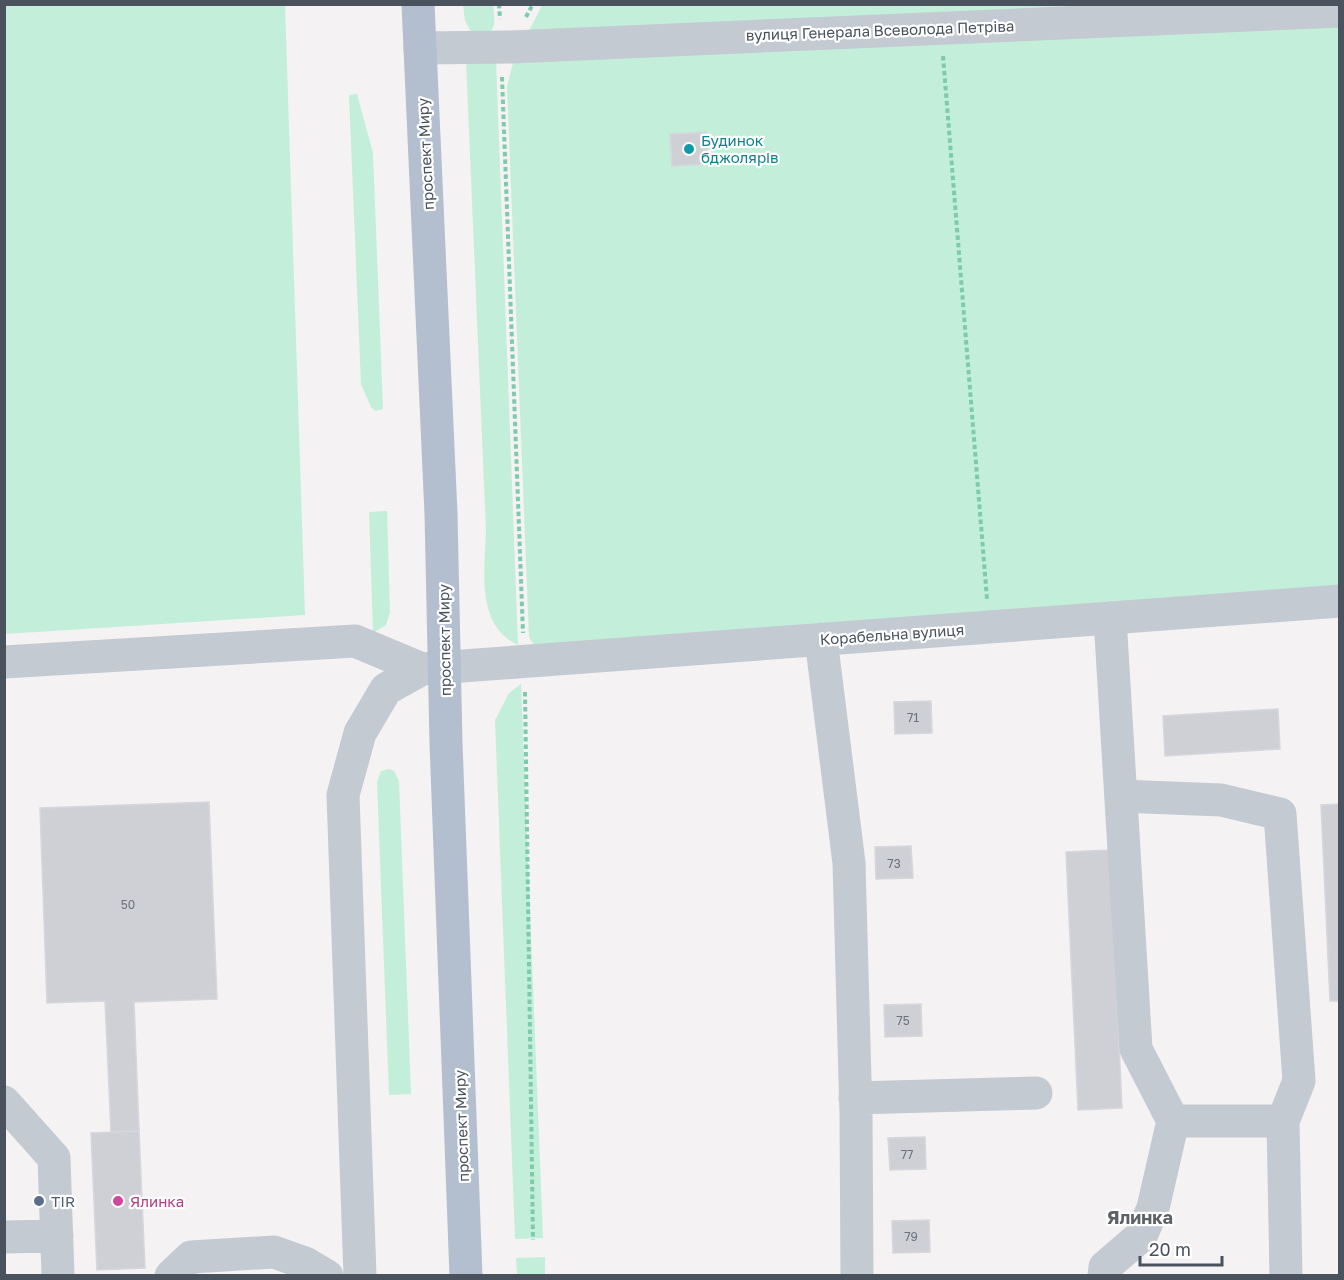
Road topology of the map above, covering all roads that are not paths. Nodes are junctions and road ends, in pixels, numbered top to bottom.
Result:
1 (418, 4) edge
2 (1258, 9) edge
3 (1340, 11) edge
4 (1085, 13) edge
5 (420, 48) junction
6 (1340, 601) edge
7 (1110, 618) junction
8 (821, 639) junction
9 (4, 662) edge
10 (433, 668) junction
11 (1120, 796) junction
12 (1036, 1093) dead end
13 (855, 1098) junction
14 (4, 1102) edge
15 (1173, 1121) junction
16 (1283, 1121) junction
17 (57, 1236) junction
18 (4, 1238) edge
19 (58, 1275) edge
20 (171, 1275) edge
21 (327, 1275) edge
22 (360, 1275) edge
23 (466, 1275) edge
24 (857, 1275) edge
25 (1104, 1275) edge
26 (1286, 1275) edge

1 - 5 main road, проспект Миру
2 - 3 street, вулиця Генерала Всеволода Петріва
2 - 4 street, вулиця Генерала Всеволода Петріва
4 - 5 street, вулиця Генерала Всеволода Петріва
5 - 10 main road, проспект Миру
6 - 7 street, Корабельна вулиця
7 - 8 street, Корабельна вулиця
7 - 11 street
8 - 10 street, Корабельна вулиця
8 - 13 street
9 - 10 street
10 - 22 street
10 - 23 main road, проспект Миру
11 - 15 street
11 - 16 street
12 - 13 street
13 - 24 street
14 - 17 street
15 - 16 street
15 - 25 street
16 - 26 street
17 - 18 street
17 - 19 street
20 - 21 street

